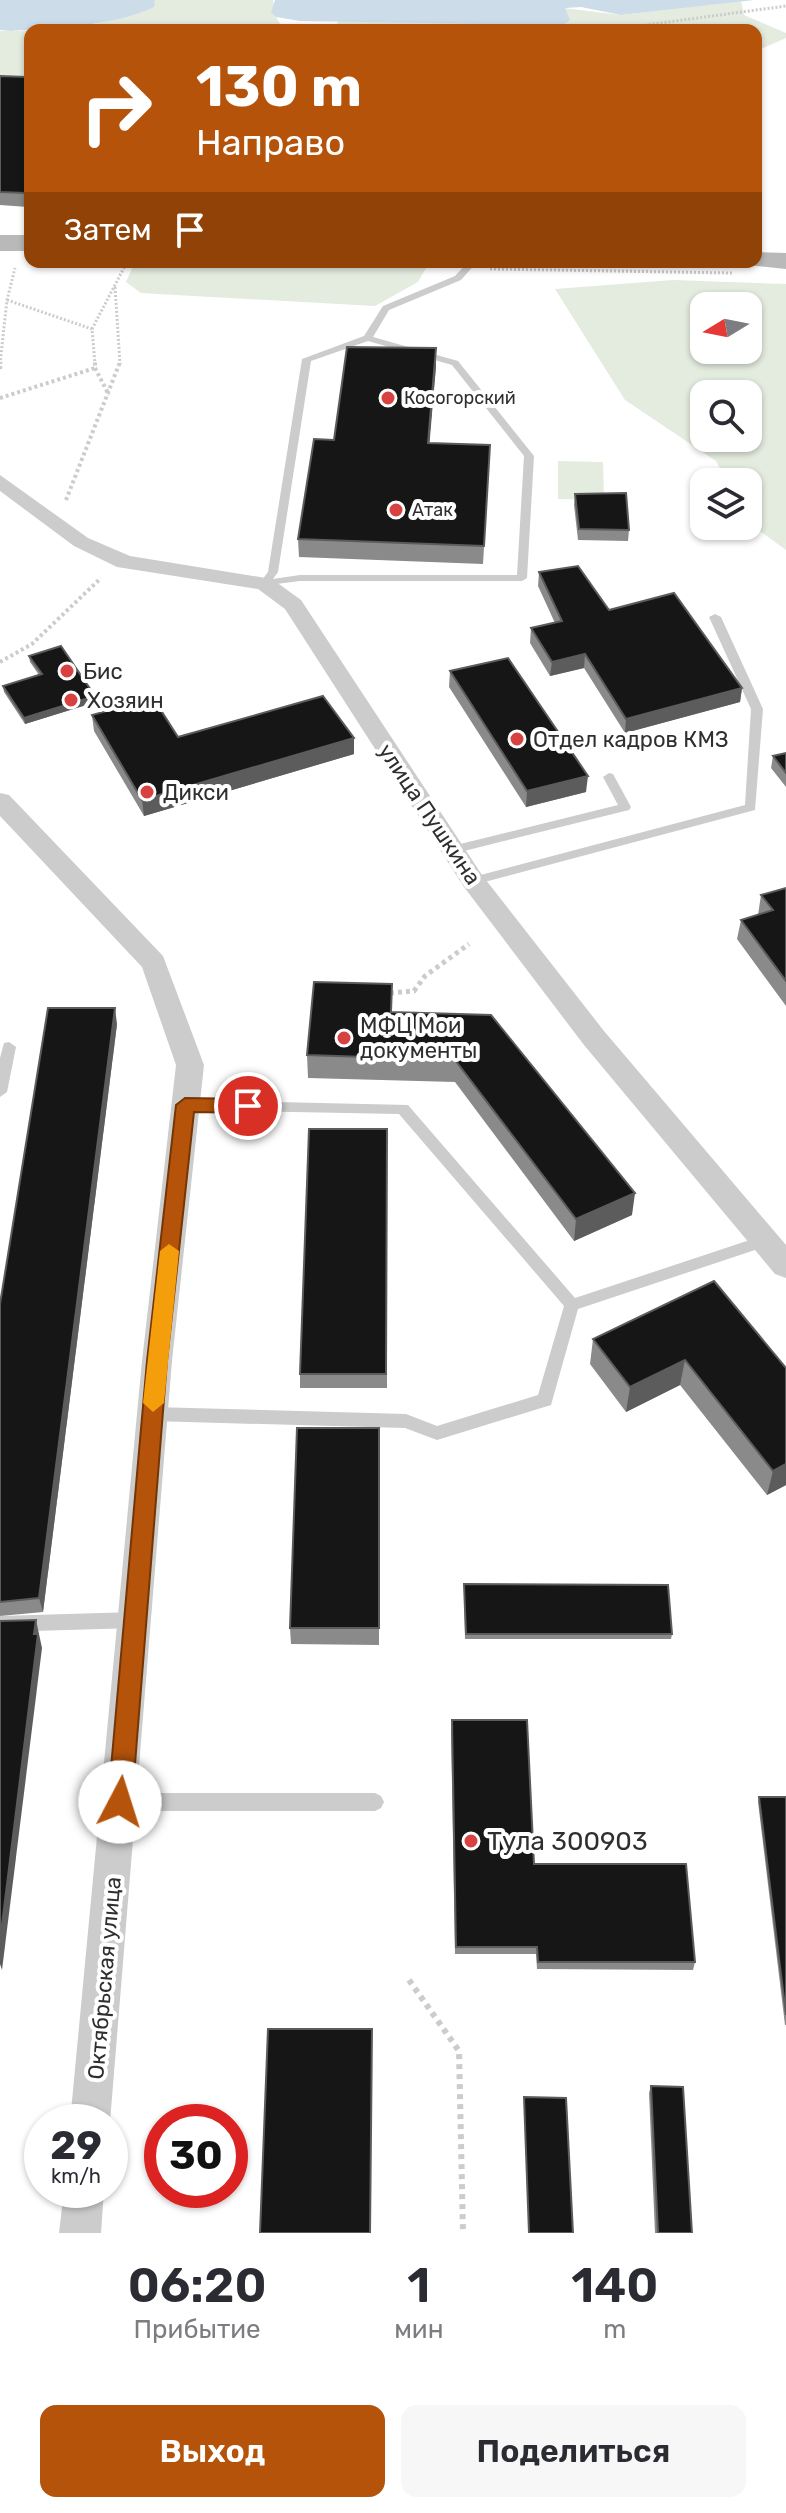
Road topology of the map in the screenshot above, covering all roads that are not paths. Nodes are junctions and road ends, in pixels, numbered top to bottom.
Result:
1 (0, 243) edge
2 (24, 243) edge
3 (786, 261) edge
4 (762, 265) edge
5 (469, 268) edge
6 (368, 338) junction
7 (0, 481) edge
8 (264, 584) junction
9 (715, 617) dead end
10 (609, 777) dead end
11 (0, 801) edge
12 (452, 850) junction
13 (473, 881) junction
14 (9, 1047) dead end
15 (0, 1092) edge
16 (185, 1105) junction
17 (765, 1241) junction
18 (786, 1266) edge
19 (572, 1305) junction
20 (152, 1414) junction
21 (135, 1620) junction
22 (0, 1624) edge
23 (120, 1802) junction
24 (375, 1802) dead end
25 (92, 2104) edge
26 (82, 2208) edge
27 (80, 2233) edge

1 - 2 main road
3 - 4 main road
5 - 6 lane
6 - 8 lane
6 - 8 lane
7 - 8 street, улица Пушкина
8 - 12 street, улица Пушкина
9 - 13 lane
10 - 12 lane
11 - 16 street, Октябрьская улица
12 - 13 street, улица Пушкина
13 - 17 street, улица Пушкина
14 - 15 lane
16 - 19 lane
16 - 20 street, Октябрьская улица
17 - 18 street, улица Пушкина
17 - 19 lane
19 - 20 lane
20 - 21 street, Октябрьская улица
21 - 22 lane
21 - 23 street, Октябрьская улица
23 - 24 lane
23 - 25 street, Октябрьская улица
26 - 27 street

